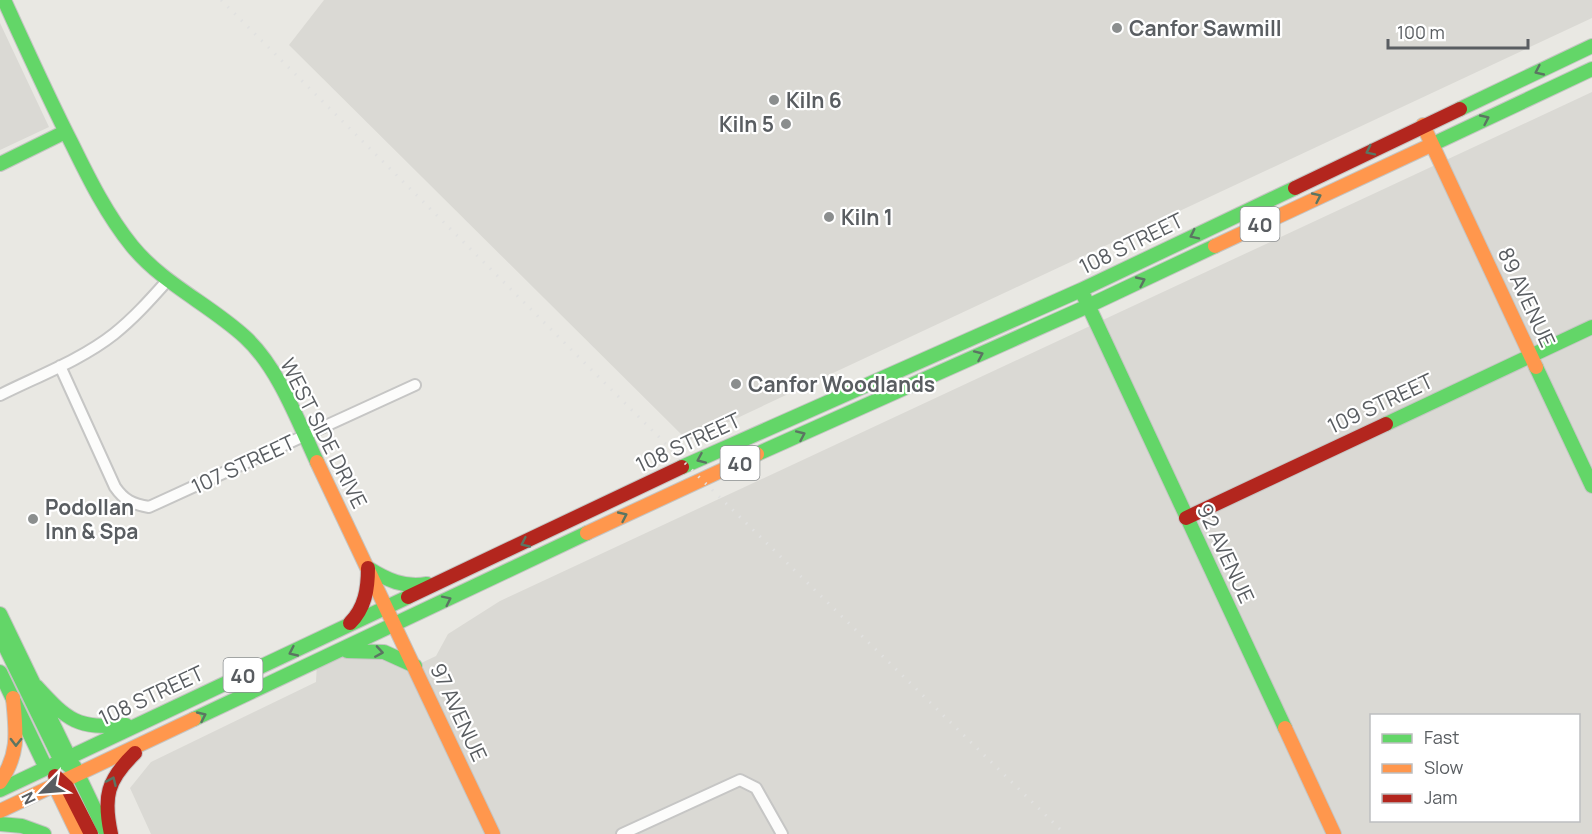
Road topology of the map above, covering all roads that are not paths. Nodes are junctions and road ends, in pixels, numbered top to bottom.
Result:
1 (4, 0) edge
2 (1592, 46) edge
3 (1592, 69) edge
4 (1423, 125) junction
5 (65, 132) junction
6 (1432, 143) junction
7 (0, 164) edge
8 (167, 281) junction
9 (1081, 290) junction
10 (1088, 306) junction
11 (1592, 327) edge
12 (1531, 355) junction
13 (60, 366) junction
14 (416, 385) dead end
15 (0, 395) edge
16 (305, 435) junction
17 (1592, 486) edge
18 (1186, 518) junction
19 (368, 568) junction
20 (447, 580) junction
21 (386, 607) junction
22 (0, 614) edge
23 (395, 625) junction
24 (346, 627) junction
25 (0, 636) edge
26 (340, 651) junction
27 (415, 666) junction
28 (0, 672) edge
29 (36, 687) junction
30 (13, 698) junction
31 (141, 723) junction
32 (149, 741) junction
33 (65, 758) junction
34 (46, 768) junction
35 (78, 774) junction
36 (0, 782) edge
37 (58, 783) junction
38 (0, 790) edge
39 (0, 811) edge
40 (0, 824) edge
41 (44, 834) edge
42 (78, 834) edge
43 (91, 834) edge
44 (106, 834) edge
45 (111, 834) edge
46 (493, 834) edge
47 (622, 834) edge
48 (782, 834) edge
49 (1334, 834) edge

1 - 5 main road, WEST SIDE DRIVE
2 -> 4 main road, 108 STREET / 40
6 -> 3 main road, 108 STREET / 40
4 - 6 main road, 89 AVENUE
4 -> 9 main road, 108 STREET / 40
5 - 7 main road
5 - 8 main road, WEST SIDE DRIVE
10 -> 6 main road, 108 STREET / 40
6 - 12 main road, 89 AVENUE
8 - 13 street
8 - 16 main road, WEST SIDE DRIVE
9 - 10 main road, 92 AVENUE
9 -> 20 main road, 108 STREET / 40
10 - 18 main road, 92 AVENUE
23 -> 10 main road, 108 STREET / 40
11 - 12 main road, 109 STREET
12 - 17 main road, 89 AVENUE
12 - 18 main road, 109 STREET
13 - 15 street
13 - 16 street, 107 STREET
14 - 16 street, 107 STREET
16 - 19 main road, WEST SIDE DRIVE
18 - 49 main road, 92 AVENUE
19 - 20 main road
19 - 21 main road, WEST SIDE DRIVE
19 - 24 main road
20 - 21 main road, 108 STREET / 40
21 - 23 main road, 97 AVENUE
21 - 24 main road, 108 STREET / 40
22 - 29 main road
23 - 26 main road, 108 STREET / 40
23 - 27 main road, 97 AVENUE
24 -> 31 main road, 108 STREET / 40
25 - 33 main road
26 -> 27 main road
32 -> 26 main road, 108 STREET / 40
27 - 46 main road, 97 AVENUE
28 - 30 main road
29 - 31 main road
29 - 33 main road
30 - 34 main road
30 -> 36 main road
31 - 33 main road, 108 STREET / 40
32 - 35 main road, 108 STREET / 40
45 -> 32 main road
33 - 34 main road, 108 STREET / 40
33 - 35 main road
34 - 37 main road
34 - 38 main road, 108 STREET
35 - 37 main road, 108 STREET / 40
35 - 44 main road
37 - 39 main road, 108 STREET
37 - 42 main road
37 - 43 main road
40 - 41 main road
47 - 48 street

